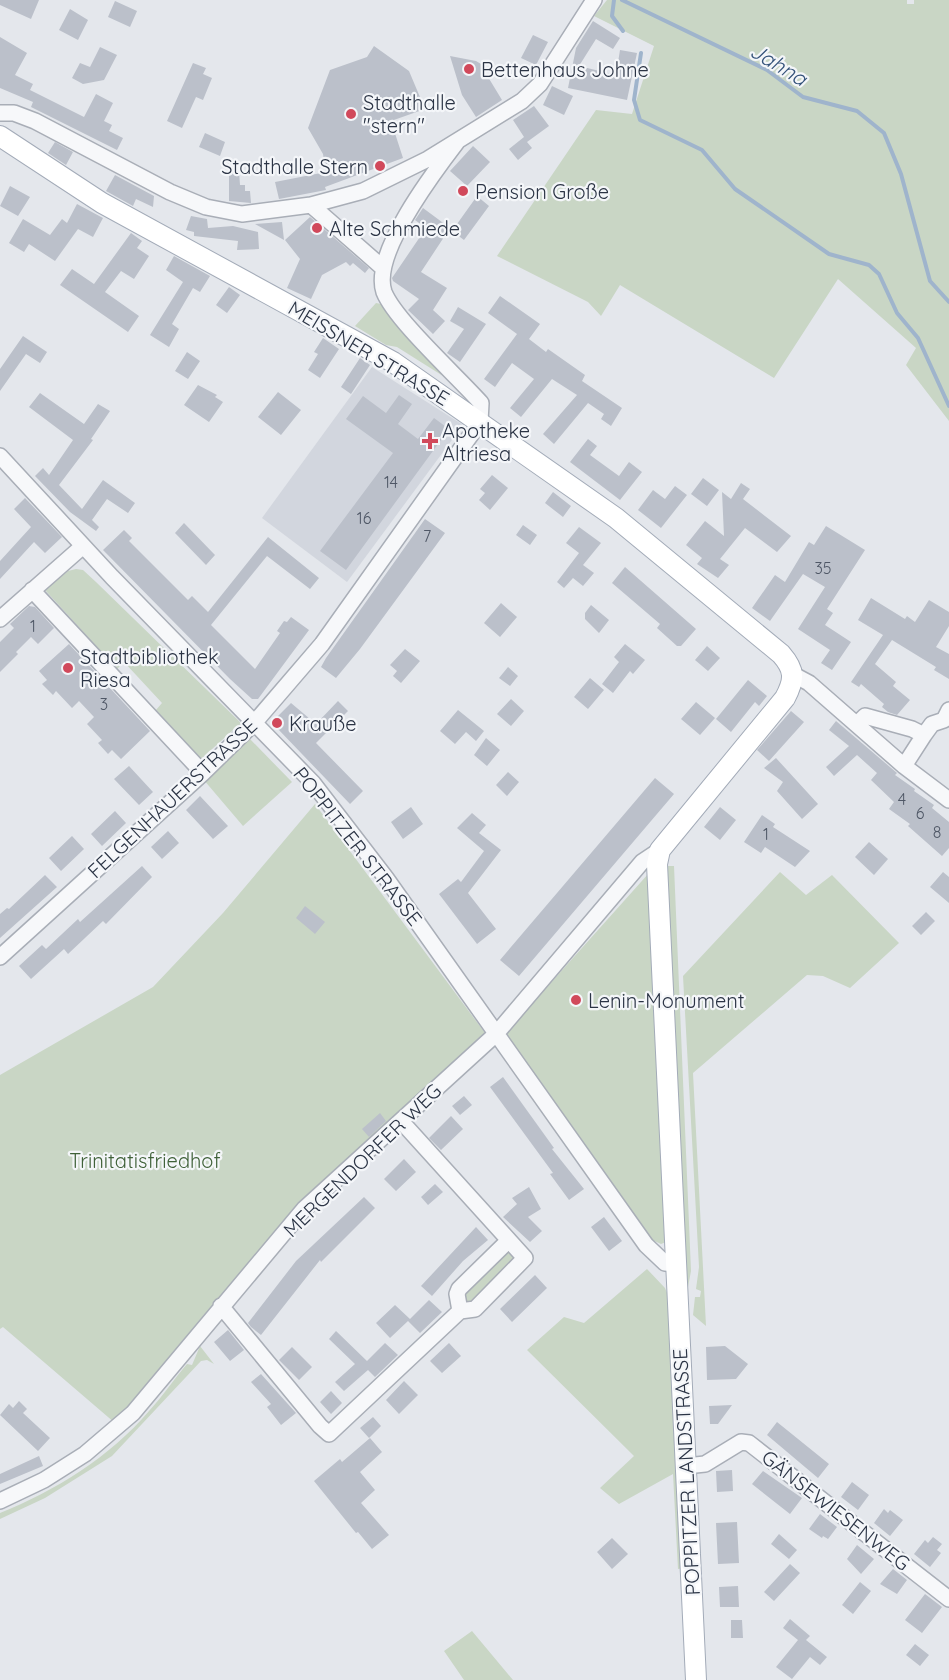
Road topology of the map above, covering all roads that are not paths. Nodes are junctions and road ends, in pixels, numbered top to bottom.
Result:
1 (591, 5) edge
2 (0, 113) edge
3 (0, 136) edge
4 (457, 142) junction
5 (311, 205) junction
6 (382, 271) junction
7 (480, 422) junction
8 (0, 456) edge
9 (83, 546) junction
10 (32, 590) junction
11 (0, 619) edge
12 (794, 675) junction
13 (949, 711) edge
14 (255, 722) junction
15 (857, 724) junction
16 (924, 735) junction
17 (904, 766) junction
18 (203, 773) junction
19 (949, 800) edge
20 (660, 850) junction
21 (0, 957) edge
22 (496, 1034) junction
23 (401, 1121) junction
24 (508, 1241) junction
25 (676, 1264) junction
26 (221, 1306) junction
27 (460, 1311) junction
28 (686, 1466) junction
29 (0, 1501) edge
30 (949, 1599) edge
31 (696, 1680) edge

1 - 4 street
2 - 5 street
3 - 7 main road, MEISSNER STRASSE
4 - 5 street
4 - 6 street
5 - 6 street
6 - 7 street
7 - 12 main road, MEISSNER STRASSE
7 - 14 street, FELGENHAUERSTRASSE
8 - 9 street, POPPITZER STRASSE
9 - 10 street
9 - 14 street, POPPITZER STRASSE
10 - 11 street
10 - 18 street
12 - 15 street
12 - 20 main road
13 - 16 street
14 - 18 street, FELGENHAUERSTRASSE
14 - 22 street, POPPITZER STRASSE
15 - 16 street
15 - 17 street
16 - 17 street
17 - 19 street
18 - 21 street, FELGENHAUERSTRASSE
20 - 22 street, MERGENDORFER WEG
20 - 25 main road, POPPITZER LANDSTRASSE
22 - 23 street, MERGENDORFER WEG
22 - 25 street, POPPITZER STRASSE
23 - 24 street
23 - 26 street, MERGENDORFER WEG
24 - 27 street
24 - 27 street
25 - 28 main road, POPPITZER LANDSTRASSE
26 - 27 street
26 - 29 street, MERGENDORFER WEG
28 - 30 street, GÄNSEWIESENWEG
28 - 31 main road, POPPITZER LANDSTRASSE

